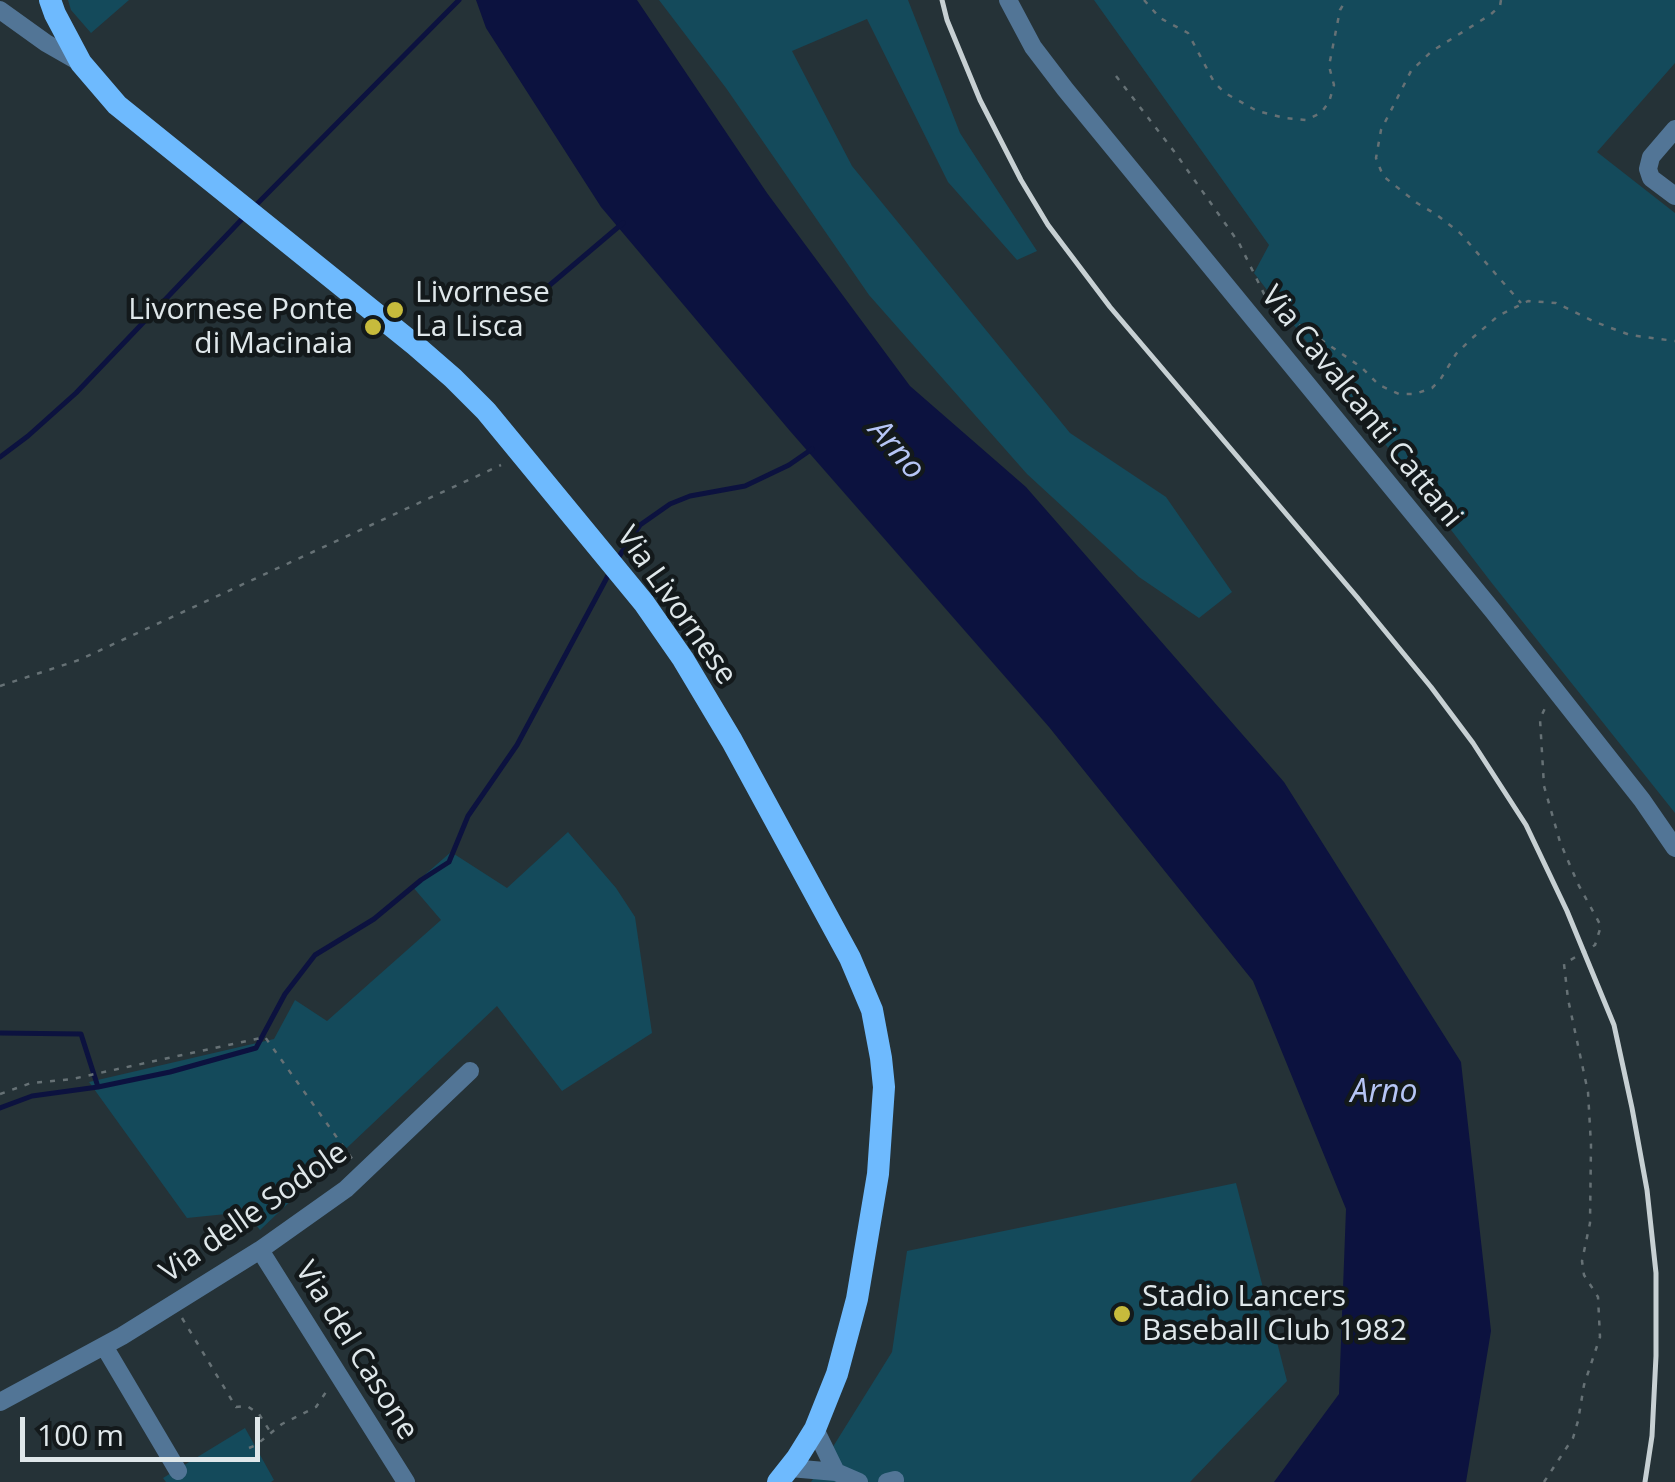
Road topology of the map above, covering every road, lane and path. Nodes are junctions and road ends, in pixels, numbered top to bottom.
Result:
1 (50, 0) edge
2 (1008, 0) edge
3 (1144, 0) edge
4 (1346, 0) edge
5 (1501, 0) edge
6 (0, 10) edge
7 (81, 63) junction
8 (1116, 76) dead end
9 (1675, 128) edge
10 (1675, 196) edge
11 (1522, 304) junction
12 (1675, 341) edge
13 (521, 455) junction
14 (0, 686) edge
15 (1556, 690) junction
16 (1675, 848) edge
17 (470, 1071) dead end
18 (0, 1094) edge
19 (362, 1174) junction
20 (260, 1250) junction
21 (174, 1304) junction
22 (104, 1346) junction
23 (340, 1376) junction
24 (0, 1402) edge
25 (814, 1429) junction
26 (270, 1433) junction
27 (249, 1448) dead end
28 (178, 1471) dead end
29 (836, 1472) junction
30 (784, 1475) edge
31 (406, 1482) edge
32 (859, 1482) edge
33 (1544, 1482) edge

1 - 7 main road, Via Livornese
2 - 15 street, Via Cavalcanti Cattani
3 - 4 path
5 - 11 path
6 - 7 street
7 - 13 main road, Via Livornese
8 - 11 path
9 - 10 street
11 - 12 path
13 - 14 path
13 - 25 main road, Via Livornese
15 - 16 street, Via Cavalcanti Cattani
15 - 33 path
17 - 19 street, Via delle Sodole
18 - 19 path
19 - 20 street, Via delle Sodole
20 - 21 street, Via delle Sodole
20 - 23 street, Via del Casone
21 - 22 street, Via delle Sodole
21 - 26 path
22 - 24 street, Via delle Sodole
22 - 28 street
23 - 26 path
23 - 31 street, Via del Casone
25 - 29 street
25 - 30 main road, Via Livornese
26 - 27 path
29 - 30 street, Via Livornese
29 - 32 street, Via Livornese

